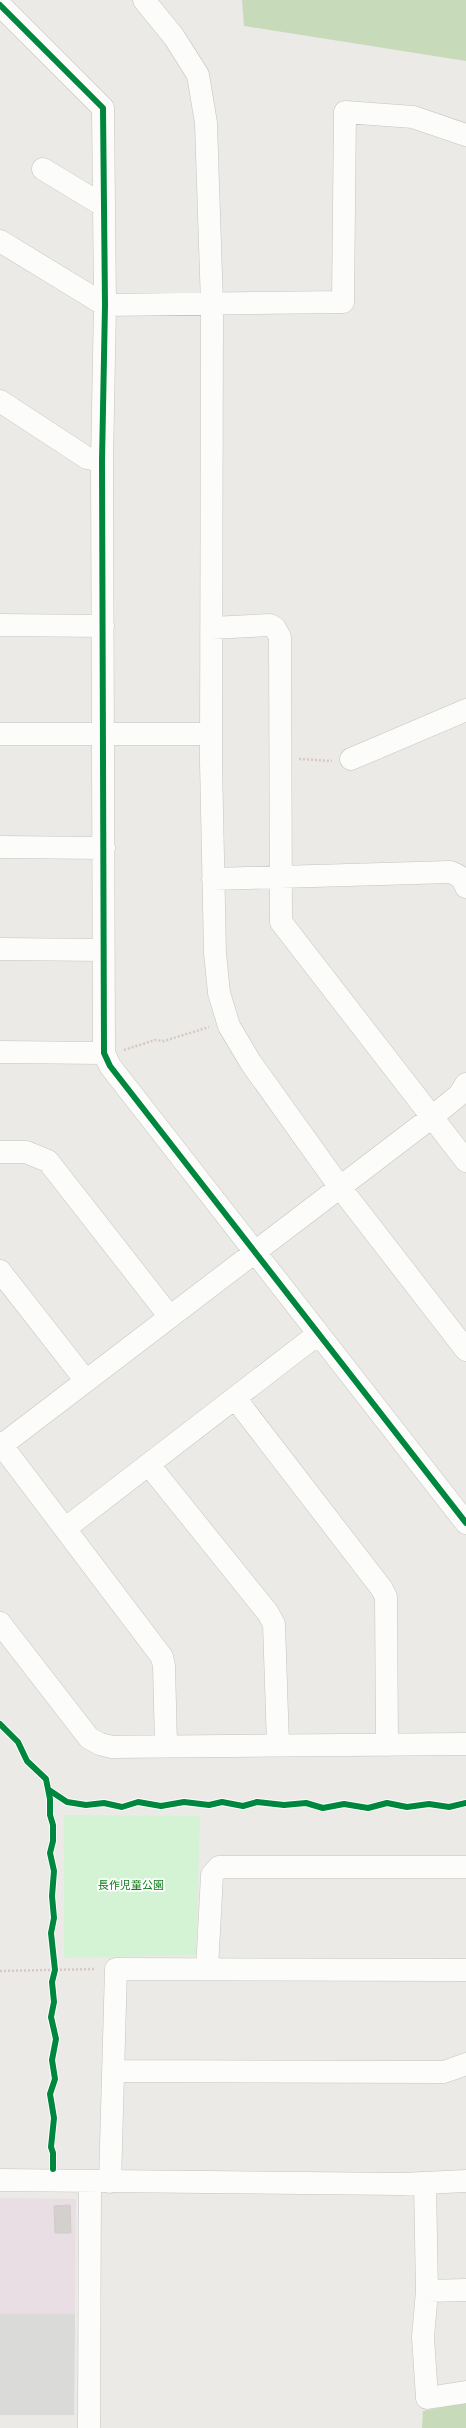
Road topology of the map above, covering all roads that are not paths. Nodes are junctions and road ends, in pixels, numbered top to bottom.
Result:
1 (144, 0) edge
2 (0, 5) edge
3 (466, 136) edge
4 (43, 169) dead end
5 (104, 206) junction
6 (0, 241) edge
7 (105, 304) junction
8 (212, 305) junction
9 (1, 403) edge
10 (102, 461) junction
11 (0, 625) edge
12 (103, 626) junction
13 (212, 628) junction
14 (466, 710) edge
15 (0, 734) edge
16 (104, 734) junction
17 (211, 734) junction
18 (343, 760) road end
19 (0, 847) edge
20 (104, 848) junction
21 (281, 877) junction
22 (213, 878) junction
23 (466, 886) edge
24 (0, 949) edge
25 (104, 950) junction
26 (0, 1052) edge
27 (104, 1053) junction
28 (466, 1084) edge
29 (432, 1117) junction
30 (0, 1152) edge
31 (466, 1161) edge
32 (339, 1186) junction
33 (255, 1253) junction
34 (0, 1271) edge
35 (170, 1317) junction
36 (318, 1334) junction
37 (466, 1350) edge
38 (86, 1381) junction
39 (235, 1398) junction
40 (1, 1444) edge
41 (149, 1465) junction
42 (466, 1523) edge
43 (66, 1528) junction
44 (0, 1623) edge
45 (387, 1744) junction
46 (466, 1744) edge
47 (166, 1745) junction
48 (278, 1745) junction
49 (466, 1867) edge
50 (207, 1969) junction
51 (466, 1970) edge
52 (466, 2064) edge
53 (114, 2071) junction
54 (0, 2180) edge
55 (466, 2180) edge
56 (100, 2182) junction
57 (425, 2183) junction
58 (466, 2290) edge
59 (427, 2291) junction
60 (466, 2392) edge
61 (89, 2428) edge

1 - 8 street
2 - 5 street
3 - 8 street
4 - 5 street
5 - 7 street
6 - 7 street
7 - 8 street
7 - 10 street
8 - 13 street
9 - 10 street
10 - 12 street
11 - 12 street
12 - 16 street
13 - 17 street
13 - 21 street
14 - 18 street
15 - 16 street
16 - 17 street
16 - 20 street
17 - 22 street
19 - 20 street
20 - 25 street
21 - 22 street
21 - 23 street
21 - 29 street
22 - 32 street
24 - 25 street
25 - 27 street
26 - 27 street
27 - 33 street
28 - 29 street
29 - 31 street
29 - 32 street
30 - 35 street
32 - 33 street
32 - 37 street
33 - 35 street
33 - 36 street
34 - 38 street
35 - 38 street
36 - 39 street
36 - 42 street
38 - 40 street
39 - 41 street
39 - 45 street
40 - 43 street
41 - 43 street
41 - 48 street
43 - 47 street
44 - 47 street
45 - 46 street
45 - 48 street
47 - 48 street
49 - 50 street
50 - 51 street
50 - 53 street
52 - 53 street
53 - 56 street
54 - 56 street
55 - 57 street
56 - 57 street
56 - 61 street
57 - 59 street
58 - 59 street
59 - 60 street

